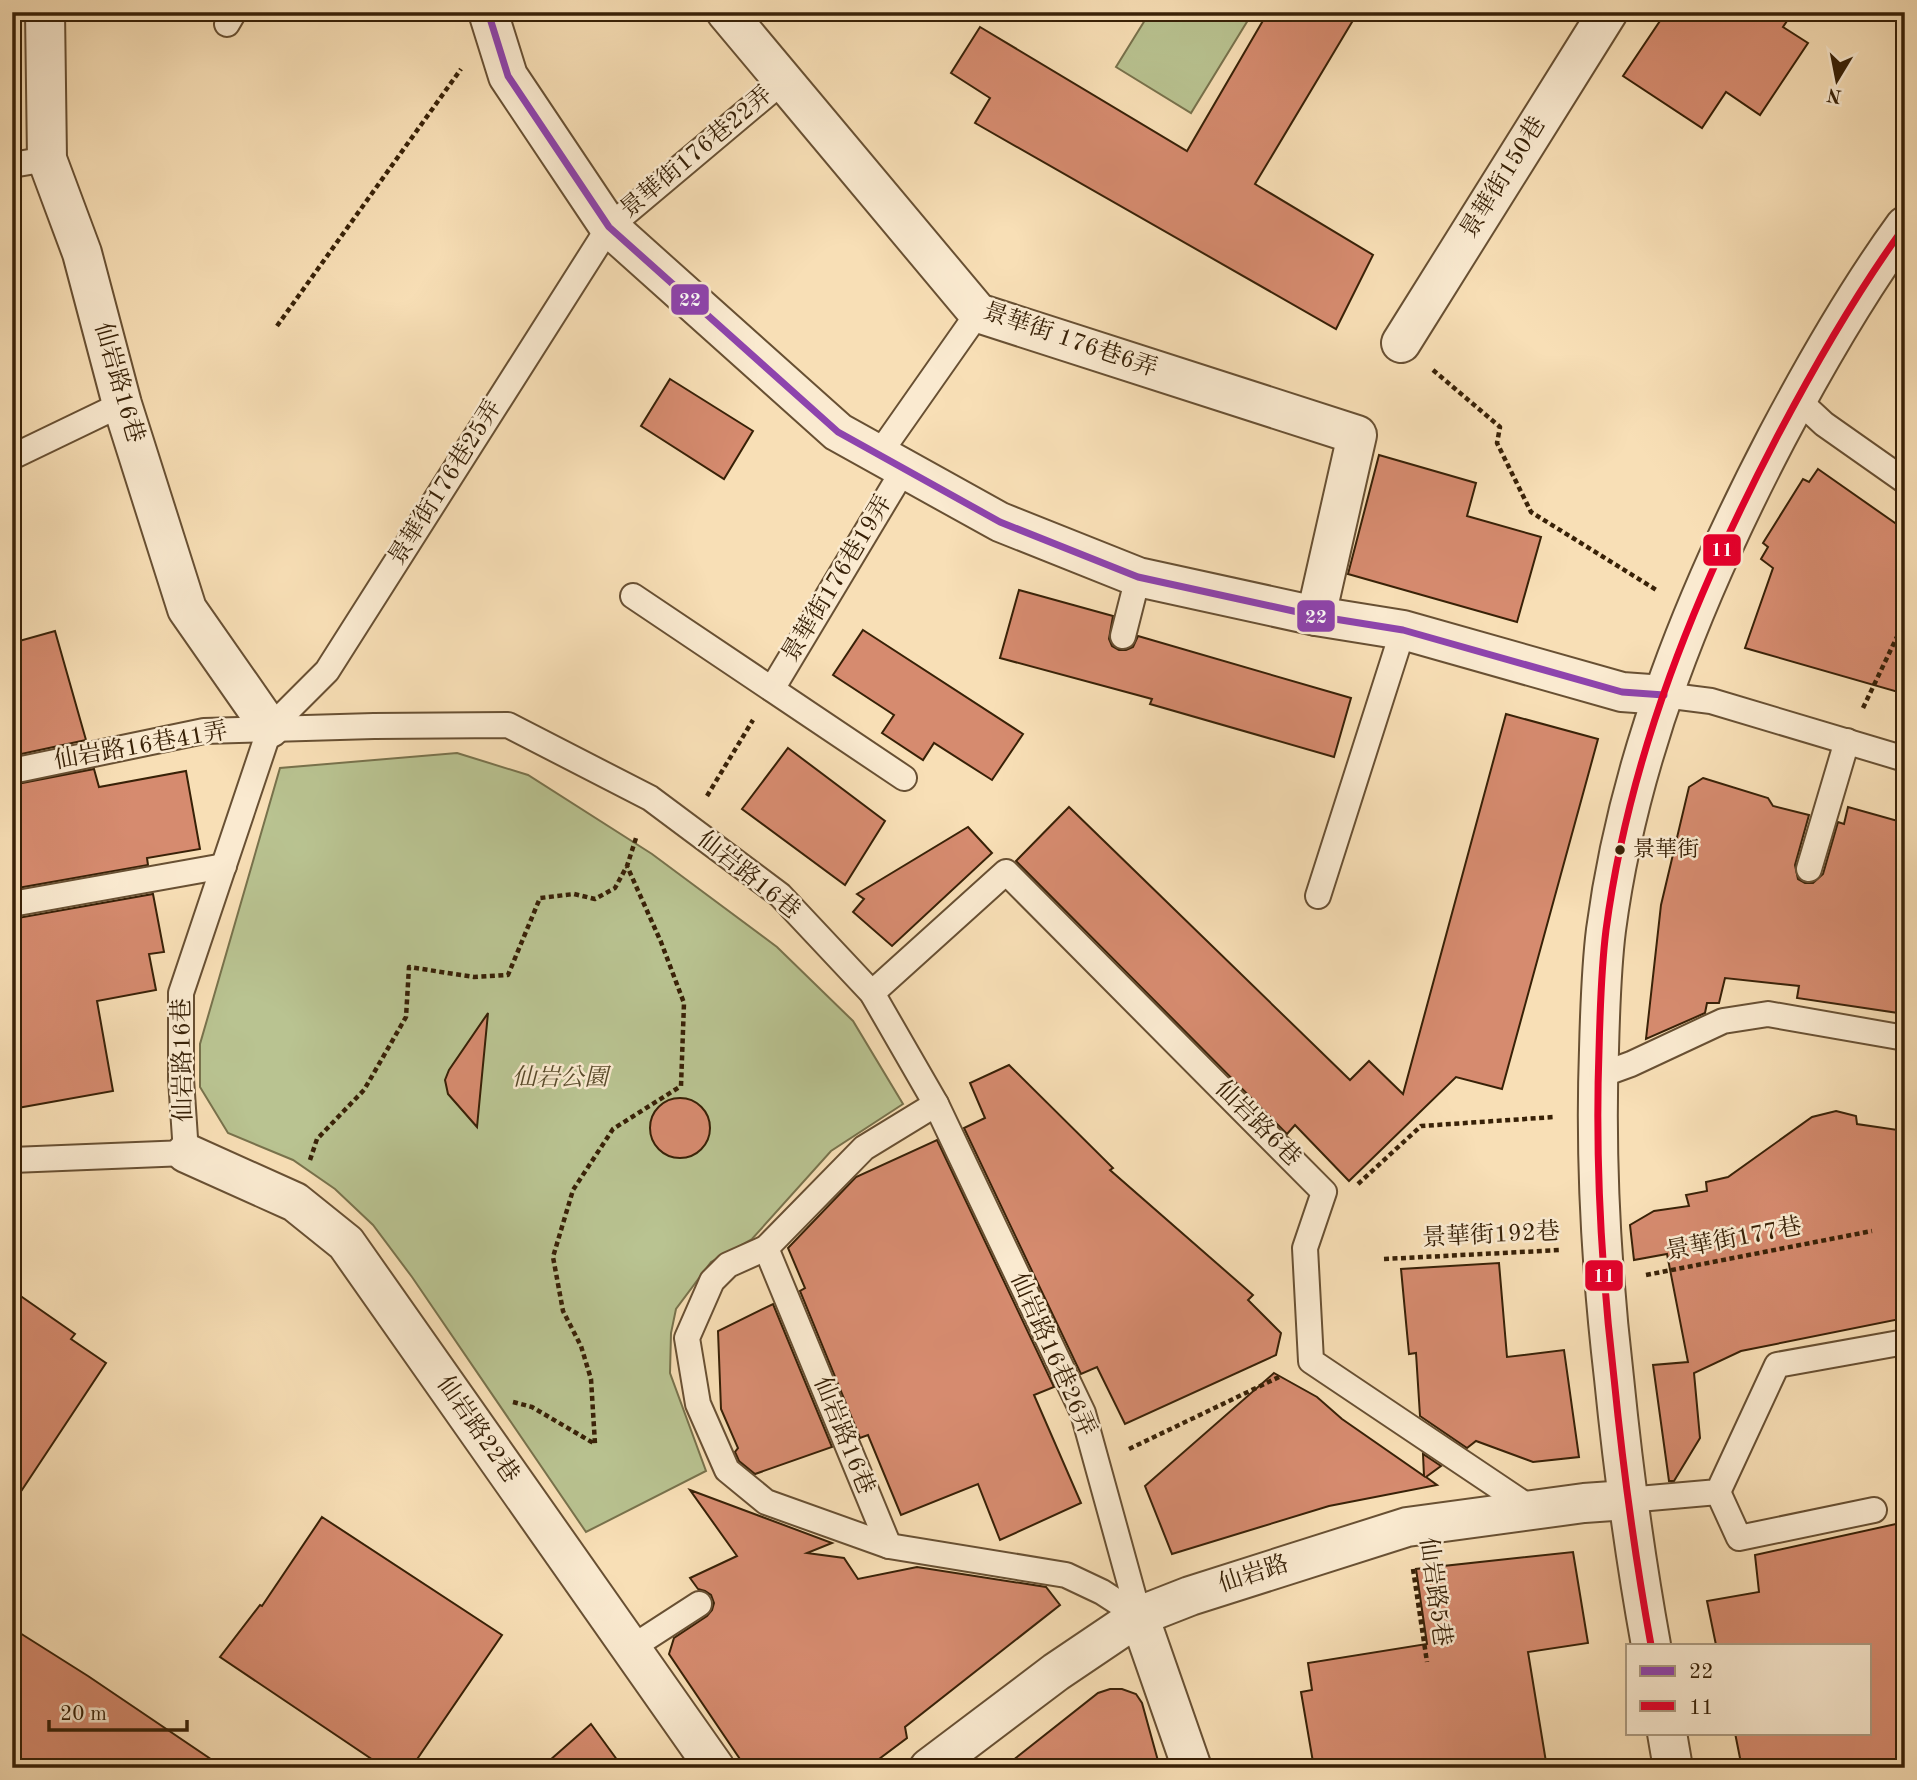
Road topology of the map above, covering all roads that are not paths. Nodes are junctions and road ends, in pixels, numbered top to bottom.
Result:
1 (45, 12) edge
2 (726, 12) edge
3 (1608, 12) edge
4 (490, 19) edge
5 (784, 80) junction
6 (30, 162) edge
7 (1905, 226) edge
8 (609, 227) junction
9 (978, 313) junction
10 (1401, 343) road end
11 (1797, 400) junction
12 (122, 404) junction
13 (12, 457) edge
14 (892, 461) junction
15 (1905, 481) edge
16 (1138, 577) junction
17 (633, 596) dead end
18 (1316, 616) junction
19 (1404, 630) junction
20 (1123, 636) dead end
21 (772, 689) junction
22 (1664, 695) junction
23 (270, 728) junction
24 (1847, 741) junction
25 (1905, 759) edge
26 (12, 771) edge
27 (904, 778) dead end
28 (224, 866) junction
29 (1809, 869) dead end
30 (1318, 896) dead end
31 (12, 904) edge
32 (872, 993) junction
33 (1905, 1038) edge
34 (1598, 1076) junction
35 (936, 1104) junction
36 (186, 1153) junction
37 (12, 1161) edge
38 (766, 1248) junction
39 (1905, 1342) edge
40 (1718, 1492) junction
41 (1627, 1500) junction
42 (1533, 1510) junction
43 (1874, 1510) dead end
44 (889, 1546) junction
45 (699, 1604) dead end
46 (1139, 1616) junction
47 (1651, 1644) edge
48 (631, 1648) junction
49 (1667, 1734) edge
50 (715, 1768) edge
51 (929, 1768) edge
52 (1192, 1768) edge
53 (1673, 1768) edge

1 - 6 street, 仙岩路16巷
2 - 5 street, 景華街 176巷6弄
3 - 10 street, 景華街150巷
4 - 8 street
5 - 8 lane, 景華街176巷22弄
5 - 9 street, 景華街 176巷6弄
6 - 12 street, 仙岩路16巷
7 - 11 street
8 - 14 street
8 - 23 lane, 景華街176巷25弄
9 - 14 lane, 景華街176巷19弄
9 - 18 street, 景華街 176巷6弄
11 - 15 lane
11 - 22 street
12 - 13 lane
12 - 23 street, 仙岩路16巷
14 - 16 street
14 - 21 lane, 景華街176巷19弄
16 - 18 street
16 - 20 lane
17 - 21 lane
18 - 19 street
19 - 22 street
19 - 30 lane
21 - 27 lane
22 - 24 lane
22 - 34 street
23 - 26 lane, 仙岩路16巷41弄
23 - 28 lane, 仙岩路16巷
23 - 32 lane, 仙岩路16巷
24 - 25 lane
24 - 29 lane
28 - 31 lane
28 - 36 lane, 仙岩路16巷
32 - 35 lane, 仙岩路16巷
32 - 42 lane, 仙岩路6巷
33 - 34 lane
34 - 41 street
35 - 38 lane, 仙岩路16巷
35 - 46 lane, 仙岩路16巷26弄
36 - 37 lane
36 - 48 street, 仙岩路22巷
38 - 44 lane, 仙岩路16巷
38 - 44 lane, 仙岩路16巷
39 - 40 lane
40 - 41 lane
40 - 43 lane
41 - 42 street, 仙岩路
41 - 47 street
42 - 46 street, 仙岩路
44 - 46 lane, 仙岩路16巷
45 - 48 lane
46 - 51 street, 仙岩路
46 - 52 street
48 - 50 street, 仙岩路22巷
49 - 53 street

